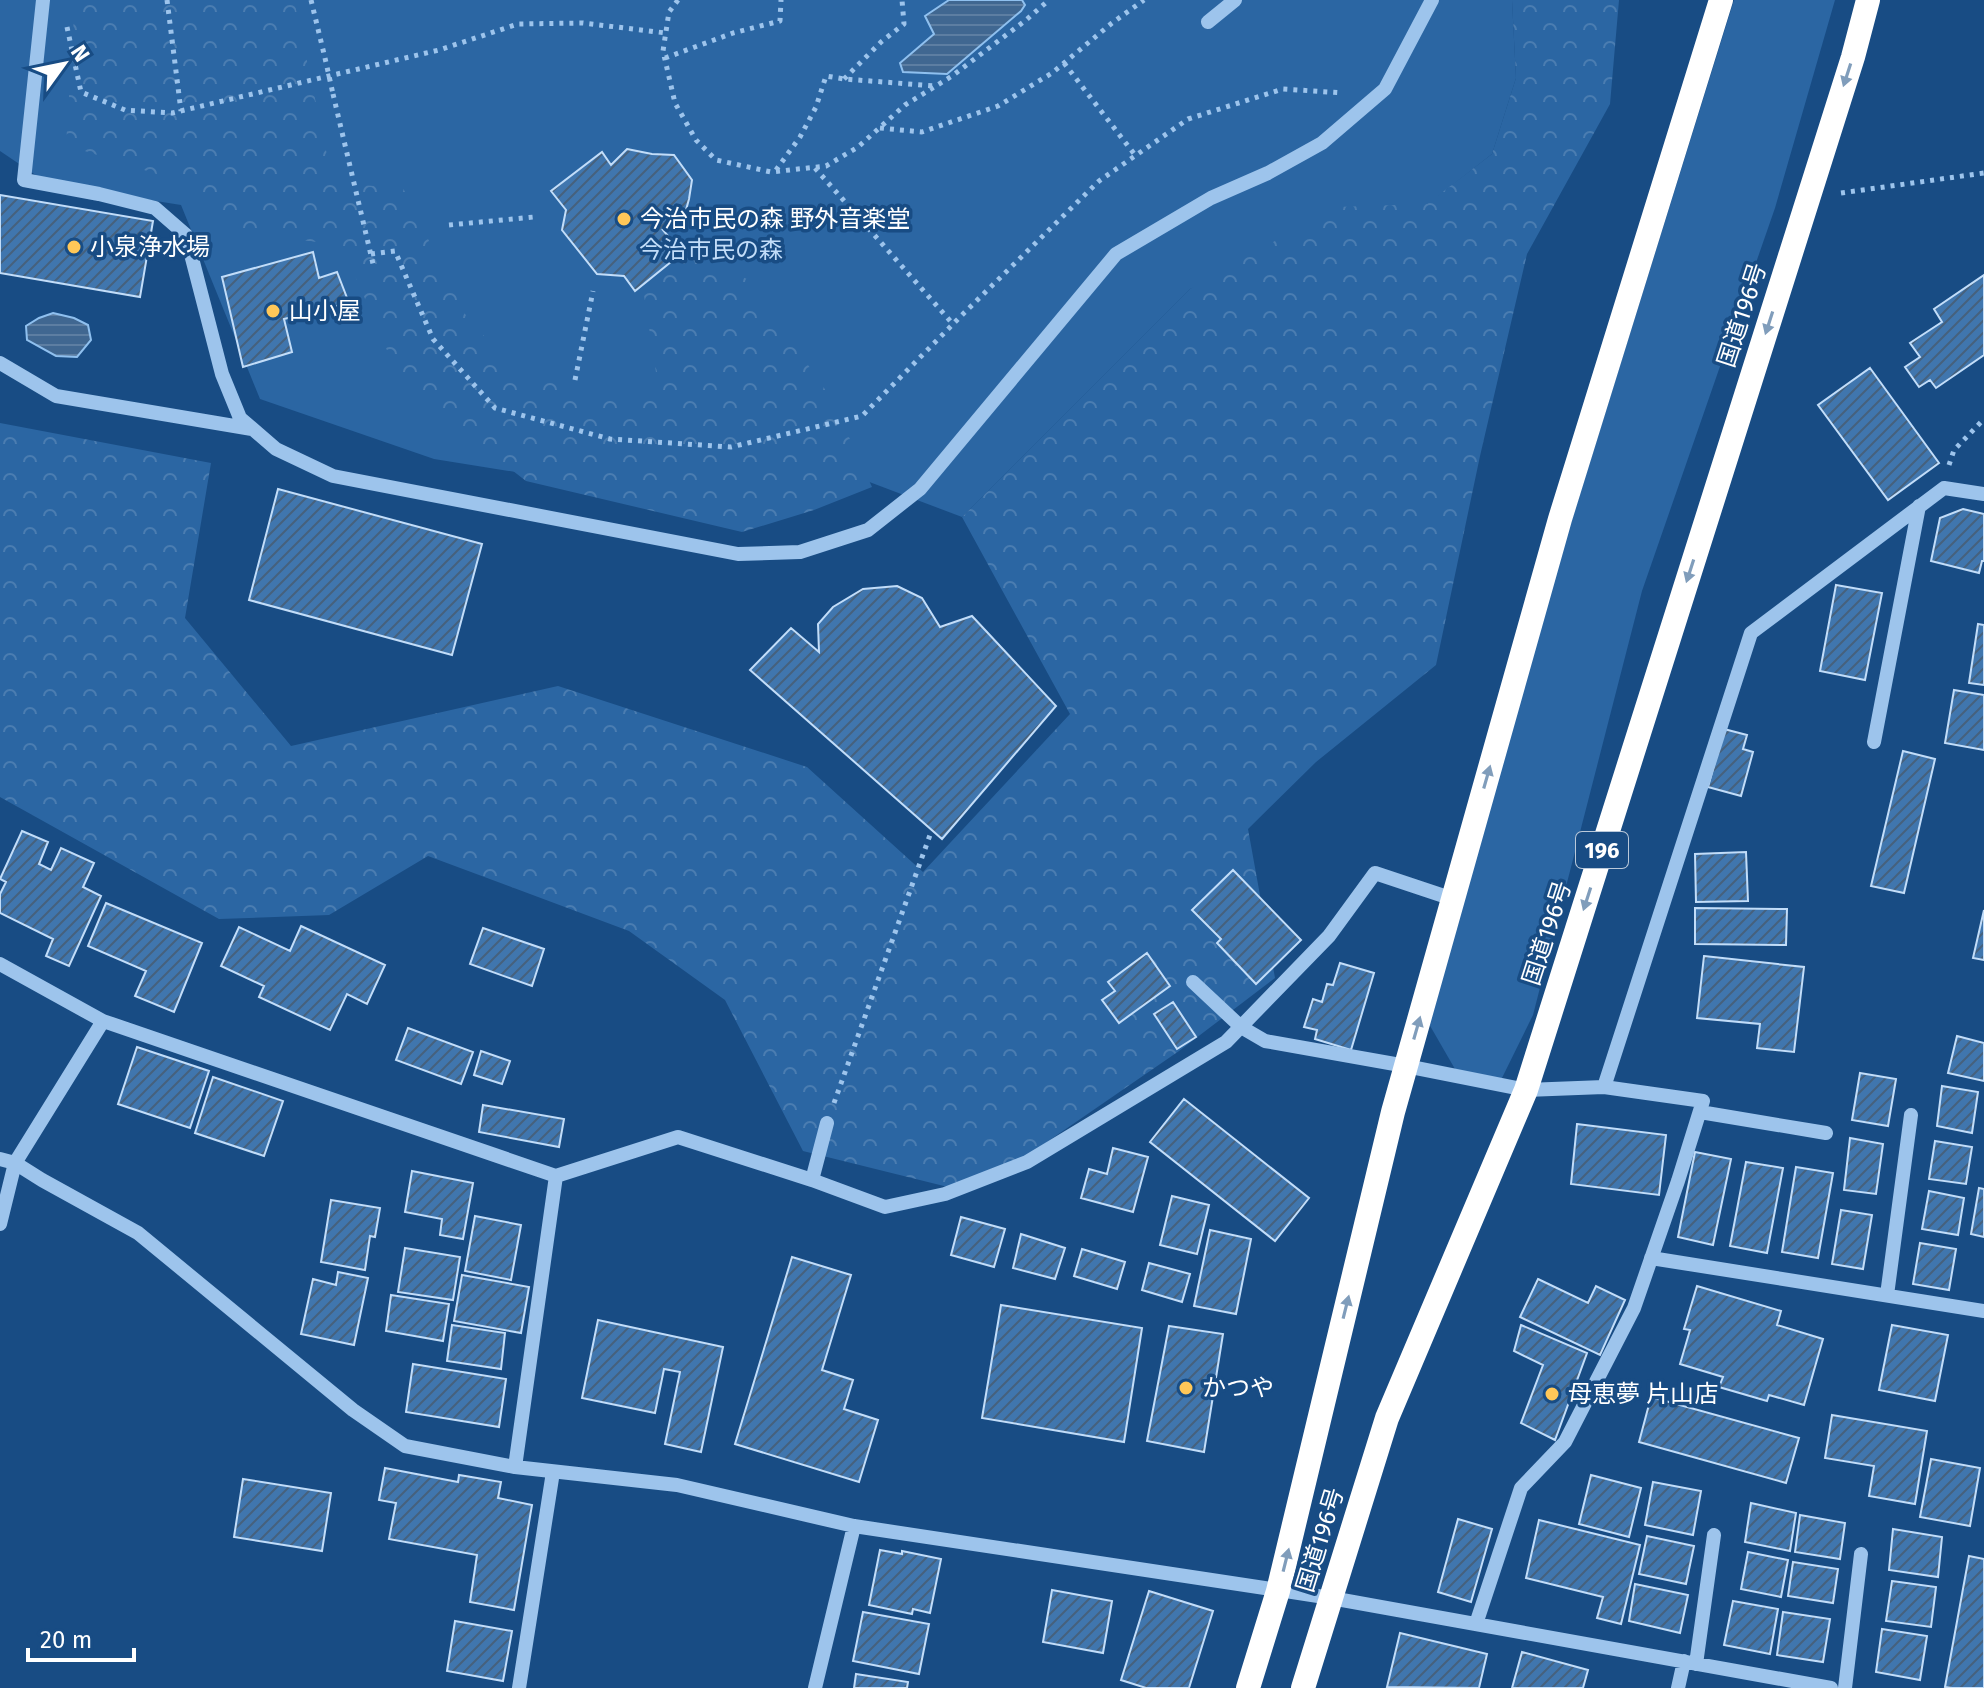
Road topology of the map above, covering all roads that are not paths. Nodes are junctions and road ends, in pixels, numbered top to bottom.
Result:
1 (43, 0) edge
2 (1235, 0) edge
3 (1432, 0) edge
4 (1721, 0) edge
5 (1868, 0) edge
6 (1208, 22) dead end
7 (0, 363) edge
8 (253, 429) junction
9 (1984, 494) edge
10 (1919, 506) junction
11 (1874, 742) dead end
12 (1453, 899) junction
13 (0, 964) edge
14 (1193, 982) dead end
15 (103, 1021) junction
16 (1241, 1027) junction
17 (1406, 1066) junction
18 (1604, 1087) junction
19 (1526, 1090) junction
20 (1700, 1112) junction
21 (1911, 1115) dead end
22 (827, 1123) road end
23 (1826, 1133) dead end
24 (8, 1161) edge
25 (556, 1176) junction
26 (812, 1180) junction
27 (0, 1224) edge
28 (1651, 1258) junction
29 (1887, 1295) junction
30 (1984, 1311) edge
31 (515, 1467) junction
32 (553, 1472) junction
33 (854, 1526) junction
34 (1714, 1535) dead end
35 (1861, 1554) dead end
36 (1278, 1591) junction
37 (1331, 1598) junction
38 (1476, 1624) junction
39 (1690, 1662) junction
40 (519, 1688) edge
41 (815, 1688) edge
42 (1248, 1688) edge
43 (1303, 1688) edge
44 (1678, 1688) edge
45 (1831, 1688) edge
46 (1845, 1688) edge

1 - 8 street
2 - 6 street
3 - 8 street
12 -> 4 highway, 国道196号
5 -> 19 highway, 国道196号 / 196
7 - 8 street
9 - 10 street
10 - 11 street
10 - 18 street
12 - 16 street
17 -> 12 highway, 国道196号
13 - 15 street
14 - 16 street
15 - 24 street
15 - 25 street
16 - 17 street
16 - 26 street
17 - 19 street
36 -> 17 highway, 国道196号
18 - 19 street
18 - 20 street
19 - 37 highway, 国道196号 / 196
20 - 23 street
20 - 28 street
21 - 29 street
22 - 26 street
24 - 27 street
24 - 31 street
25 - 26 street
25 - 31 street
28 - 29 street
28 - 38 street
29 - 30 street
31 - 32 street
32 - 33 street
32 - 40 street
33 - 36 street
33 - 41 street
34 - 39 street
35 - 46 street
36 - 37 street
36 - 42 highway, 国道196号
37 - 38 street
37 - 43 highway, 国道196号 / 196
38 - 39 street
39 - 44 street
39 - 45 street

